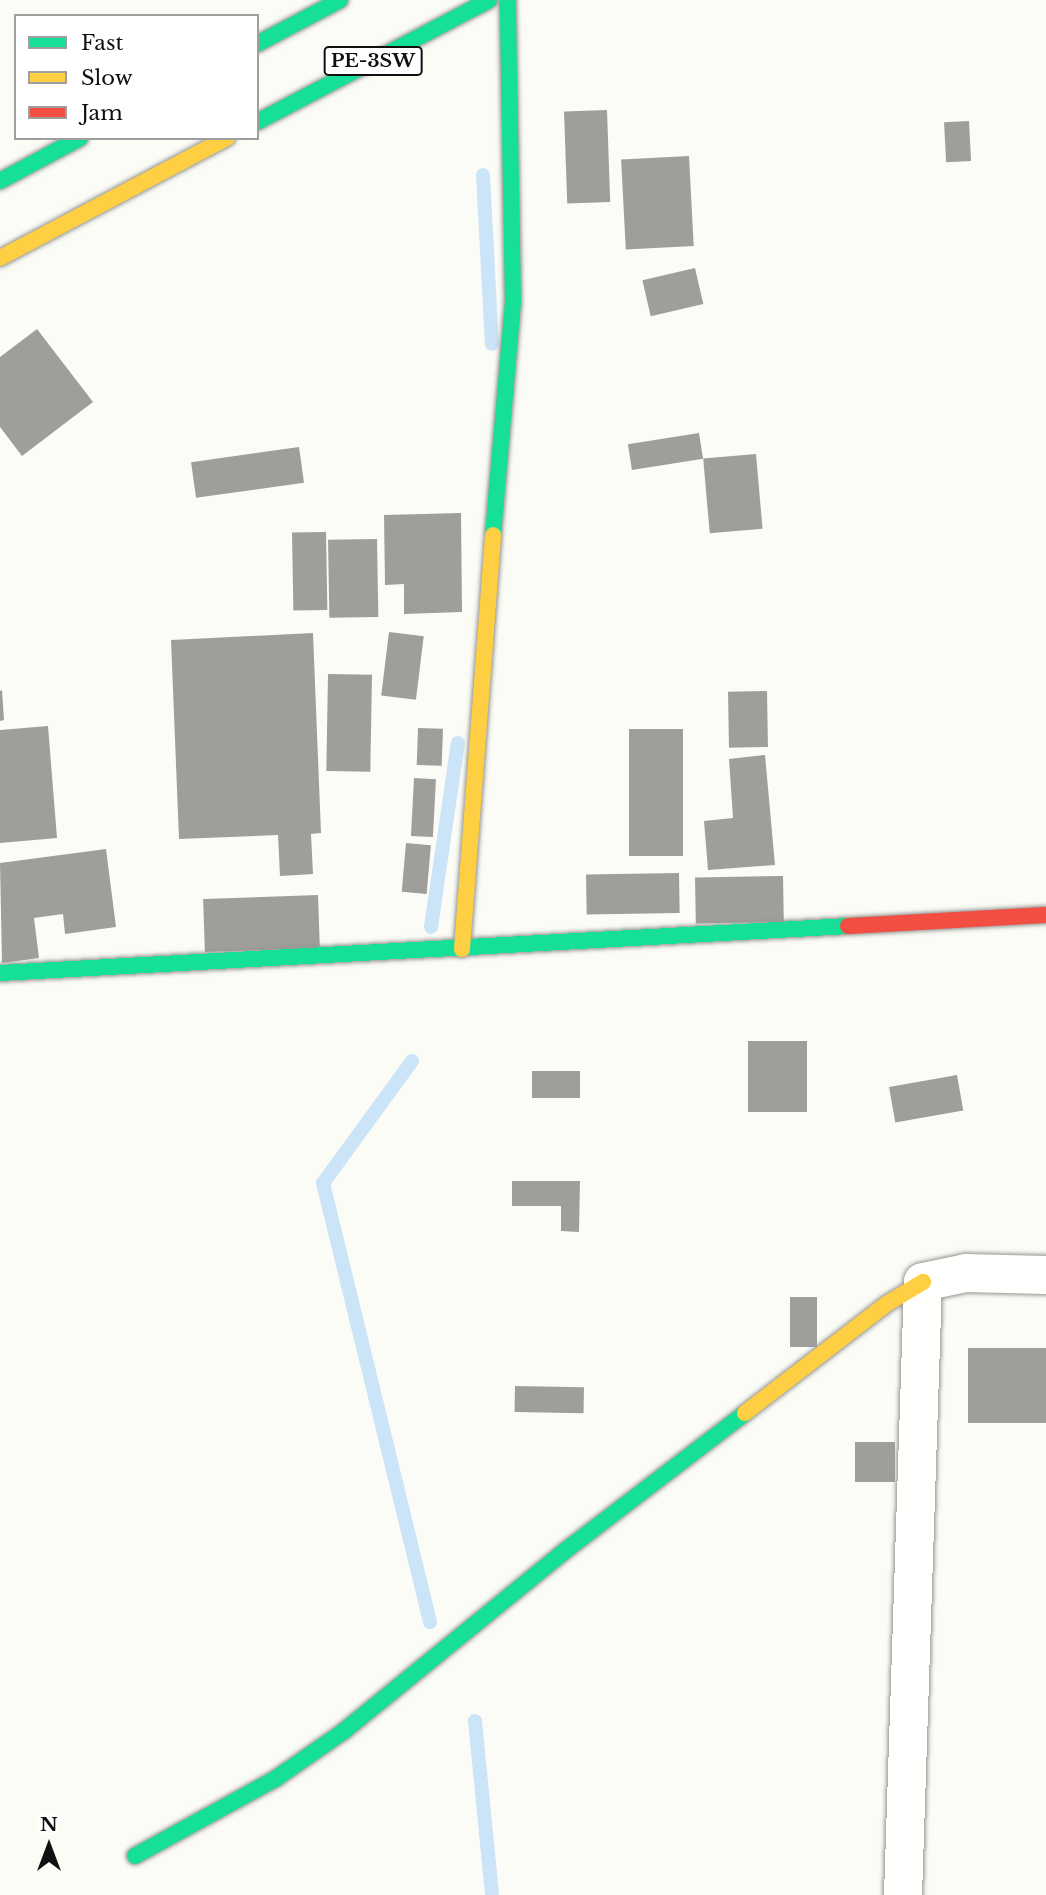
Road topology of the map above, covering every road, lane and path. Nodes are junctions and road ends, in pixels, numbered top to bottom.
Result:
1 (340, 0) edge
2 (489, 0) edge
3 (509, 0) edge
4 (259, 43) edge
5 (259, 121) edge
6 (76, 140) edge
7 (219, 140) edge
8 (0, 181) edge
9 (0, 258) edge
10 (1046, 915) edge
11 (461, 949) junction
12 (0, 973) edge
13 (1046, 1275) edge
14 (923, 1282) junction
15 (135, 1856) dead end
16 (903, 1895) edge

1 - 4 street
2 - 5 street, PE-3SW
3 - 11 street
6 - 8 street
7 - 9 street
10 - 11 street
11 - 12 street
13 - 14 street
14 - 15 street
14 - 16 street

